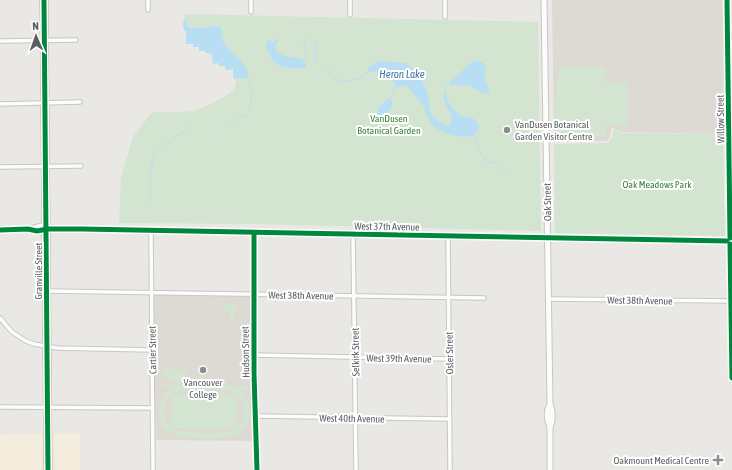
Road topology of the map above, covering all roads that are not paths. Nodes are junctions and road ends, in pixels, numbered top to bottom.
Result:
1 (44, 0) edge
2 (148, 0) edge
3 (251, 0) edge
4 (350, 0) edge
5 (445, 0) edge
6 (544, 0) edge
7 (727, 0) edge
8 (148, 10) dead end
9 (251, 12) dead end
10 (350, 15) dead end
11 (445, 17) dead end
12 (44, 40) junction
13 (76, 40) dead end
14 (0, 41) edge
15 (80, 102) dead end
16 (45, 103) junction
17 (0, 104) edge
18 (730, 117) edge
19 (46, 166) junction
20 (81, 166) dead end
21 (0, 167) edge
22 (28, 229) junction
23 (46, 229) junction
24 (0, 230) edge
25 (151, 231) junction
26 (254, 233) junction
27 (353, 235) junction
28 (448, 236) junction
29 (547, 238) junction
30 (731, 238) edge
31 (730, 243) edge
32 (47, 291) junction
33 (152, 293) junction
34 (254, 294) junction
35 (354, 296) junction
36 (448, 298) junction
37 (484, 298) dead end
38 (548, 299) junction
39 (731, 301) junction
40 (0, 318) edge
41 (47, 347) junction
42 (152, 350) junction
43 (254, 356) junction
44 (355, 357) junction
45 (449, 359) junction
46 (732, 364) edge
47 (732, 378) edge
48 (0, 407) edge
49 (48, 407) junction
50 (153, 408) junction
51 (256, 416) junction
52 (355, 418) junction
53 (449, 419) junction
54 (48, 470) edge
55 (153, 470) edge
56 (257, 470) edge
57 (356, 470) edge
58 (450, 470) edge
59 (550, 470) edge

1 - 12 highway, Granville Street
2 - 8 street
3 - 9 street
4 - 10 street
5 - 11 street
6 - 29 main road, Oak Street
7 - 18 street, Willow Street
12 - 13 street
12 - 14 street
12 - 16 highway, Granville Street
15 - 16 street
16 - 17 street
16 - 19 highway, Granville Street
18 - 30 street, Willow Street
19 - 20 street
19 - 21 street
19 - 23 highway, Granville Street
22 - 23 street, West 37th Avenue
22 - 23 street, West 37th Avenue
22 - 24 street, West 37th Avenue
23 - 25 street, West 37th Avenue
23 - 32 highway, Granville Street
25 - 26 street, West 37th Avenue
25 - 33 street, Cartier Street
26 - 27 street, West 37th Avenue
26 - 34 street, Hudson Street
27 - 28 street, West 37th Avenue
27 - 35 street, Selkirk Street
28 - 29 street, West 37th Avenue
28 - 36 street, Osler Street
29 - 31 street, West 37th Avenue
29 - 38 main road, Oak Street
30 - 31 street
31 - 39 street
32 - 33 street, West 38th Avenue
32 - 41 highway, Granville Street
33 - 34 street, West 38th Avenue
33 - 42 street, Cartier Street
34 - 35 street, West 38th Avenue
34 - 43 street, Hudson Street
35 - 36 street, West 38th Avenue
35 - 44 street, Selkirk Street
36 - 37 street, West 38th Avenue
36 - 45 street, Osler Street
38 - 39 street, West 38th Avenue
38 - 59 main road, Oak Street
39 - 46 street
40 - 41 street
41 - 42 street
41 - 49 highway, Granville Street
42 - 50 street, Cartier Street
43 - 44 street, West 39th Avenue
43 - 51 street, Hudson Street
44 - 45 street, West 39th Avenue
44 - 52 street, Selkirk Street
45 - 53 street, Osler Street
46 - 47 street
48 - 49 street
49 - 50 street
49 - 54 highway, Granville Street
50 - 55 street, Cartier Street
51 - 52 street, West 40th Avenue
51 - 56 street, Hudson Street
52 - 53 street, West 40th Avenue
52 - 57 street, Selkirk Street
53 - 58 street, Osler Street

